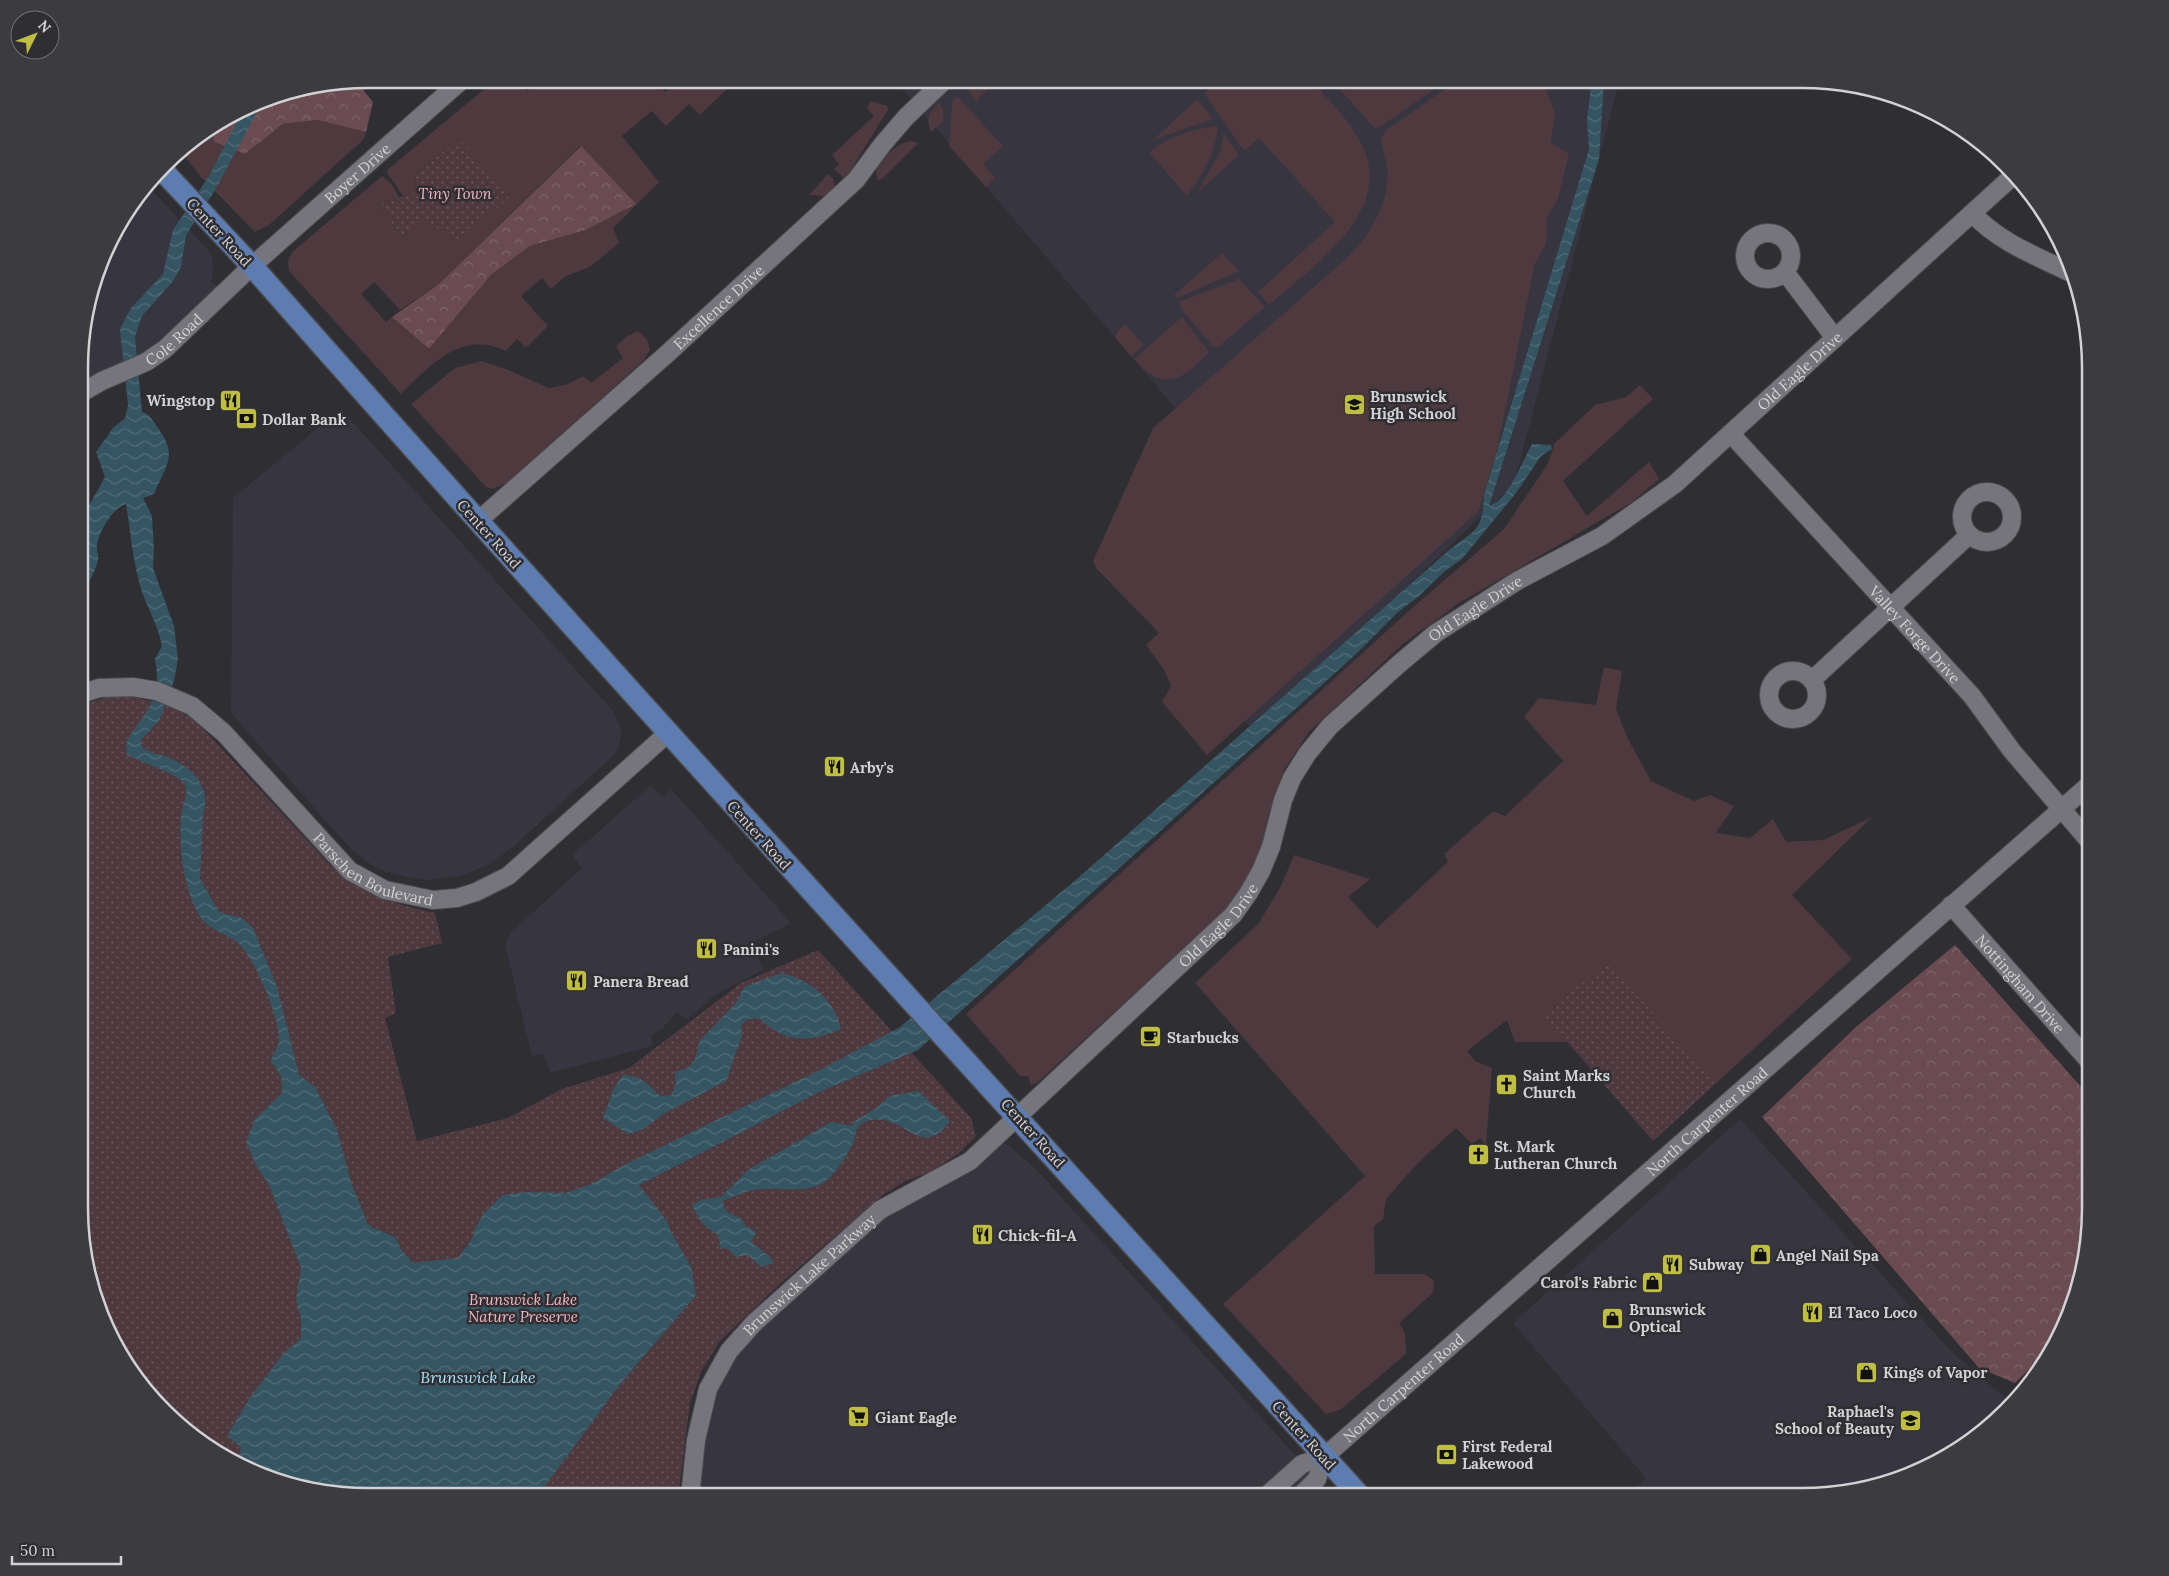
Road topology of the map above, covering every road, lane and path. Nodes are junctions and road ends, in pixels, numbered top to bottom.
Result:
1 (454, 87) edge
2 (938, 87) edge
3 (166, 174) edge
4 (2009, 180) edge
5 (1972, 213) junction
6 (252, 266) junction
7 (2064, 269) edge
8 (1785, 272) dead end
9 (1835, 338) junction
10 (88, 389) edge
11 (1731, 434) junction
12 (478, 521) junction
13 (1969, 535) dead end
14 (1890, 608) junction
15 (1812, 680) dead end
16 (88, 692) edge
17 (668, 734) junction
18 (2082, 791) edge
19 (2061, 809) junction
20 (2082, 833) edge
21 (1951, 905) junction
22 (2082, 1053) edge
23 (1018, 1116) junction
24 (1324, 1457) junction
25 (691, 1488) edge
26 (1274, 1488) edge
27 (1308, 1488) edge
28 (1353, 1488) edge

1 - 6 street, Boyer Drive
2 - 12 street, Excellence Drive
3 - 6 main road, Center Road
4 - 5 street, Old Eagle Drive
5 - 7 street
5 - 9 street, Old Eagle Drive
6 - 10 street, Cole Road
6 - 12 main road, Center Road
8 - 9 street
9 - 11 street, Old Eagle Drive
11 - 14 street, Valley Forge Drive
11 - 23 street, Old Eagle Drive
12 - 17 main road, Center Road
13 - 14 street
14 - 15 street
14 - 19 street, Valley Forge Drive
16 - 17 street, Parschen Boulevard
17 - 23 main road, Center Road
18 - 19 street, North Carpenter Road
19 - 20 street, Valley Forge Drive
19 - 21 street, North Carpenter Road
21 - 22 street, Nottingham Drive
21 - 24 street, North Carpenter Road
23 - 24 main road, Center Road
23 - 25 street, Brunswick Lake Parkway
24 - 26 street
24 - 27 street
24 - 28 main road, Center Road

